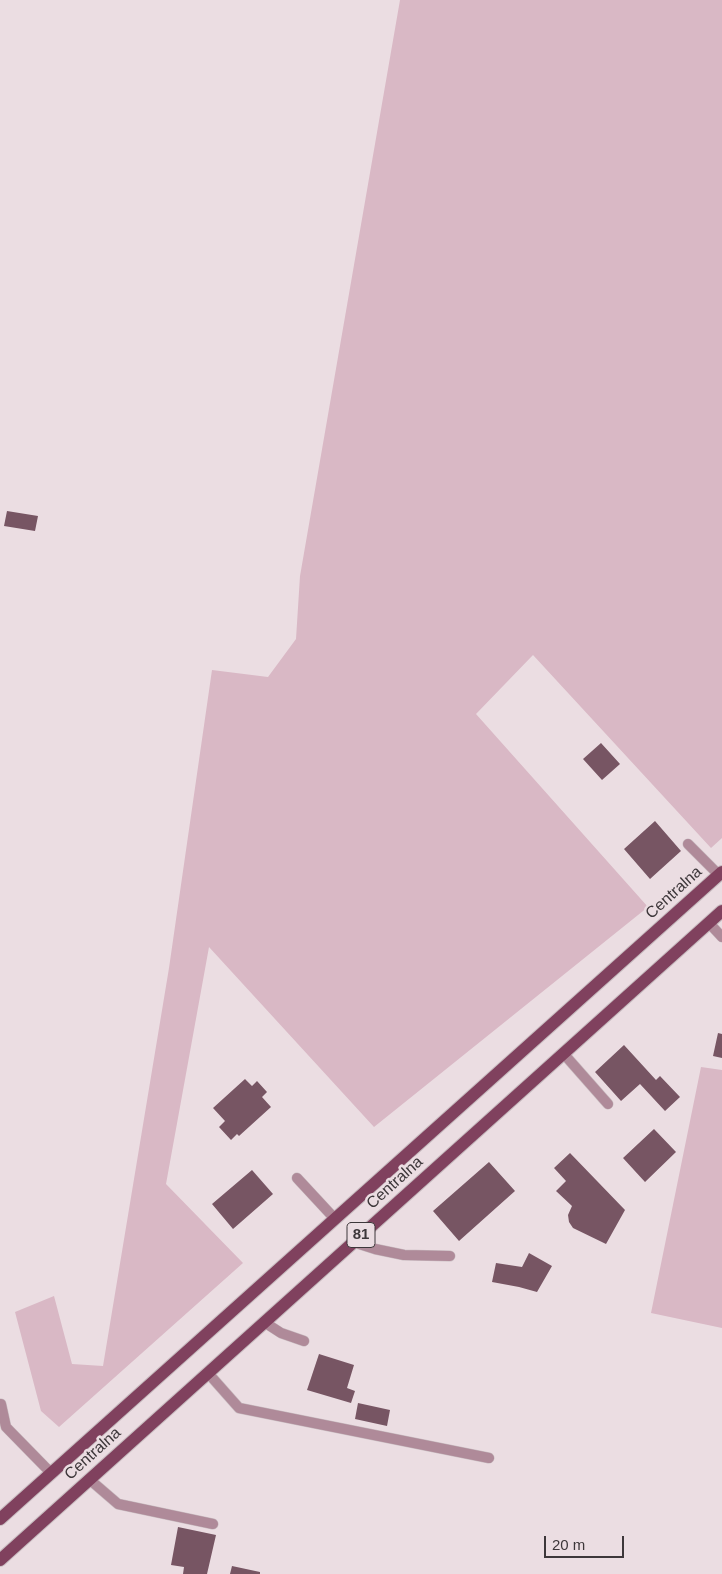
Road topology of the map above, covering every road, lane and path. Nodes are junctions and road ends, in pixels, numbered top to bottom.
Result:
1 (688, 844) dead end
2 (720, 873) edge
3 (722, 911) edge
4 (709, 923) junction
5 (722, 937) edge
6 (563, 1053) junction
7 (608, 1104) dead end
8 (297, 1178) dead end
9 (335, 1219) junction
10 (353, 1242) junction
11 (450, 1256) dead end
12 (264, 1322) junction
13 (304, 1340) dead end
14 (208, 1373) junction
15 (1, 1404) edge
16 (489, 1458) dead end
17 (52, 1473) junction
18 (89, 1480) junction
19 (0, 1519) edge
20 (213, 1524) dead end
21 (0, 1560) edge

1 - 2 lane
2 - 9 main road, Centralna / 81
3 - 4 main road, Centralna / 81
4 - 5 lane
4 - 6 main road, Centralna / 81
6 - 7 lane
6 - 10 main road, Centralna / 81
8 - 9 lane
9 - 17 main road, Centralna / 81
10 - 11 lane
10 - 12 main road, Centralna / 81
12 - 13 lane
12 - 14 main road, Centralna / 81
14 - 16 lane
14 - 18 main road, Centralna / 81
15 - 17 lane
17 - 19 main road, Centralna / 81
18 - 20 lane
18 - 21 main road, Centralna / 81

